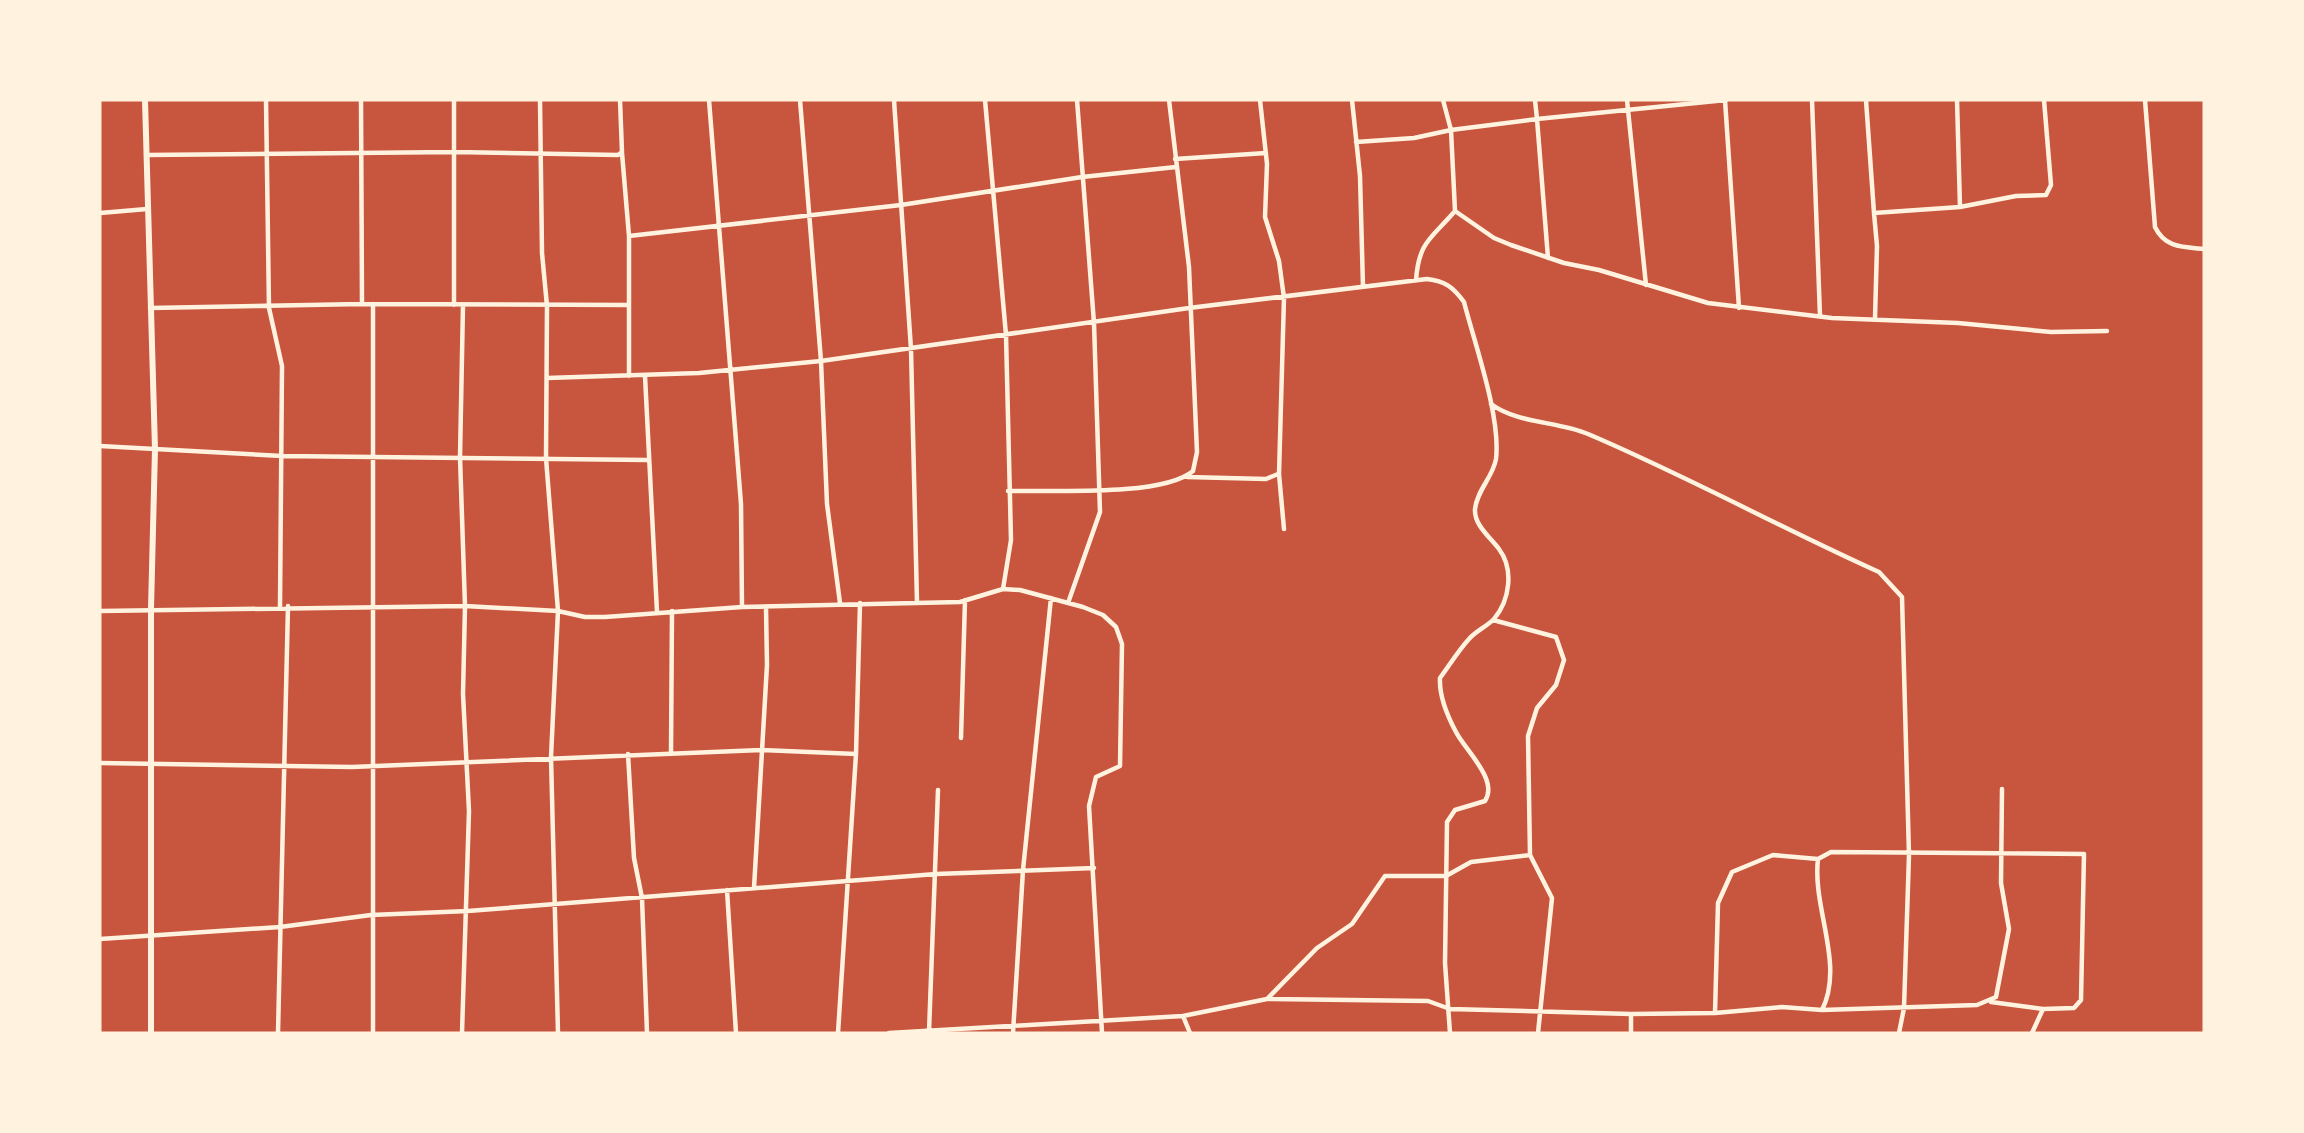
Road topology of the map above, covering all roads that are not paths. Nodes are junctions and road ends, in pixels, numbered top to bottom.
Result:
1 (145, 100) edge
2 (266, 100) edge
3 (361, 100) edge
4 (454, 100) edge
5 (540, 100) edge
6 (620, 100) edge
7 (709, 100) edge
8 (800, 100) edge
9 (894, 100) edge
10 (985, 100) edge
11 (1077, 100) edge
12 (1169, 100) edge
13 (1260, 100) edge
14 (1352, 100) edge
15 (1443, 100) edge
16 (1535, 100) edge
17 (1627, 100) edge
18 (1726, 100) edge
19 (1812, 100) edge
20 (1866, 100) edge
21 (1957, 100) edge
22 (2044, 100) edge
23 (2145, 100) edge
24 (1628, 109) junction
25 (1537, 119) junction
26 (1451, 130) junction
27 (1356, 142) junction
28 (361, 152) junction
29 (455, 152) junction
30 (622, 152) junction
31 (266, 153) junction
32 (540, 153) junction
33 (1266, 153) junction
34 (145, 155) junction
35 (1175, 159) junction
36 (1176, 167) junction
37 (1082, 177) junction
38 (993, 192) junction
39 (901, 205) junction
40 (1960, 207) junction
41 (147, 209) junction
42 (1455, 211) junction
43 (100, 213) edge
44 (1874, 213) junction
45 (810, 214) junction
46 (719, 226) junction
47 (629, 236) junction
48 (2204, 249) edge
49 (1548, 258) junction
50 (1416, 280) junction
51 (1646, 285) junction
52 (1363, 287) junction
53 (1284, 298) junction
54 (362, 304) junction
55 (373, 304) junction
56 (454, 305) junction
57 (463, 305) junction
58 (629, 305) junction
59 (547, 306) junction
60 (149, 308) junction
61 (269, 308) junction
62 (1189, 308) junction
63 (1739, 308) junction
64 (1820, 316) junction
65 (1875, 319) junction
66 (1094, 323) junction
67 (2107, 331) dead end
68 (1006, 335) junction
69 (911, 349) junction
70 (821, 362) junction
71 (732, 371) junction
72 (629, 376) junction
73 (645, 376) junction
74 (547, 378) junction
75 (1491, 403) junction
76 (100, 446) edge
77 (155, 449) junction
78 (282, 456) junction
79 (373, 457) junction
80 (460, 457) junction
81 (546, 458) junction
82 (647, 460) junction
83 (1279, 474) junction
84 (1186, 477) junction
85 (1101, 490) junction
86 (1008, 491) junction
87 (1284, 528) dead end
88 (1003, 589) junction
89 (1051, 598) junction
90 (965, 600) junction
91 (917, 602) junction
92 (840, 603) junction
93 (860, 603) junction
94 (1068, 603) junction
95 (288, 606) junction
96 (374, 606) junction
97 (465, 606) junction
98 (280, 607) junction
99 (742, 607) junction
100 (766, 608) junction
101 (151, 609) junction
102 (100, 611) edge
103 (558, 611) junction
104 (657, 611) junction
105 (672, 611) junction
106 (1493, 620) junction
107 (961, 738) dead end
108 (761, 750) junction
109 (671, 753) junction
110 (628, 754) junction
111 (856, 754) junction
112 (551, 757) junction
113 (100, 763) edge
114 (153, 763) junction
115 (467, 763) junction
116 (374, 766) junction
117 (284, 767) junction
118 (2003, 789) dead end
119 (939, 790) dead end
120 (1530, 855) junction
121 (1909, 855) junction
122 (2002, 855) junction
123 (1818, 859) junction
124 (1094, 868) junction
125 (1023, 870) junction
126 (936, 874) junction
127 (1446, 876) junction
128 (846, 882) junction
129 (754, 888) junction
130 (727, 890) junction
131 (642, 898) junction
132 (555, 904) junction
133 (468, 911) junction
134 (371, 915) junction
135 (280, 927) junction
136 (150, 936) junction
137 (100, 939) edge
138 (1267, 999) junction
139 (1991, 1002) junction
140 (1450, 1009) junction
141 (1904, 1009) junction
142 (2043, 1009) junction
143 (1822, 1010) junction
144 (1538, 1011) junction
145 (1715, 1013) junction
146 (1631, 1014) junction
147 (1183, 1016) junction
148 (1101, 1020) junction
149 (1013, 1026) junction
150 (1631, 1026) junction
151 (929, 1032) edge
152 (151, 1033) edge
153 (278, 1033) edge
154 (373, 1033) edge
155 (462, 1033) edge
156 (558, 1033) edge
157 (647, 1033) edge
158 (736, 1033) edge
159 (838, 1033) edge
160 (888, 1033) edge
161 (1013, 1033) edge
162 (1102, 1033) edge
163 (1190, 1033) edge
164 (1450, 1033) edge
165 (1538, 1033) edge
166 (1631, 1033) edge
167 (1638, 1033) edge
168 (1899, 1033) edge
169 (2032, 1033) edge

1 - 34 street
2 - 31 street
3 - 28 street
4 - 29 street
5 - 32 street
6 - 30 street
7 - 46 street
8 - 45 street
9 - 39 street
10 - 38 street
11 - 37 street
12 - 35 street
13 - 33 street
14 - 27 street
15 - 26 street
16 - 25 street
17 - 24 street
18 - 24 street
18 - 63 street
19 - 64 street
20 - 44 street
21 - 40 street
22 - 40 street
23 - 48 street
24 - 25 street
24 - 51 street
25 - 26 street
25 - 49 street
26 - 27 street
26 - 42 street
27 - 52 street
28 - 29 street
28 - 31 street
28 - 54 street
29 - 32 street
29 - 56 street
30 - 32 street
30 - 47 street
31 - 34 street
31 - 61 street
32 - 59 street
33 - 35 street
33 - 53 street
34 - 41 street
35 - 36 street
36 - 37 street
36 - 62 street
37 - 38 street
37 - 66 street
38 - 39 street
38 - 68 street
39 - 45 street
39 - 69 street
40 - 44 street
41 - 43 street
41 - 60 street
42 - 49 street
42 - 50 street
44 - 65 street
45 - 46 street
45 - 70 street
46 - 47 street
46 - 71 street
47 - 58 street
49 - 51 street
50 - 52 street
50 - 75 street
51 - 63 street
52 - 53 street
53 - 62 street
53 - 83 street
54 - 55 street
54 - 61 street
55 - 56 street
55 - 79 street
56 - 57 street
57 - 59 street
57 - 80 street
58 - 59 street
58 - 72 street
59 - 74 street
60 - 61 street
60 - 77 street
61 - 78 street
62 - 66 street
62 - 84 street
63 - 64 street
64 - 65 street
65 - 67 street
66 - 68 street
66 - 85 street
68 - 69 street
68 - 86 street
69 - 70 street
69 - 91 street
70 - 71 street
70 - 92 street
71 - 73 street
71 - 99 street
72 - 73 street
72 - 74 street
73 - 82 street
74 - 81 street
75 - 106 street
75 - 121 street
76 - 77 street
77 - 78 street
77 - 101 street
78 - 79 street
78 - 98 street
79 - 80 street
79 - 96 street
80 - 81 street
80 - 97 street
81 - 82 street
81 - 103 street
82 - 104 street
83 - 84 street
83 - 87 street
84 - 85 street
85 - 86 street
85 - 94 street
86 - 88 street
88 - 89 street
88 - 90 street
89 - 94 street
89 - 125 street
90 - 91 street
90 - 107 street
91 - 93 street
92 - 93 street
92 - 100 street
93 - 111 street
94 - 124 street
95 - 96 street
95 - 98 street
95 - 117 street
96 - 97 street
96 - 116 street
97 - 103 street
97 - 115 street
98 - 101 street
99 - 100 street
99 - 105 street
100 - 108 street
101 - 102 street
101 - 114 street
103 - 104 street
103 - 112 street
104 - 105 street
105 - 109 street
106 - 120 street
106 - 127 street
108 - 109 street
108 - 111 street
108 - 129 street
109 - 110 street
110 - 112 street
110 - 131 street
111 - 128 street
112 - 115 street
112 - 132 street
113 - 114 street
114 - 117 street
114 - 136 street
115 - 116 street
115 - 133 street
116 - 117 street
116 - 134 street
117 - 135 street
118 - 122 street
119 - 126 street
120 - 127 street
120 - 144 street
121 - 122 street
121 - 123 street
121 - 141 street
122 - 139 street
122 - 142 street
123 - 143 street
123 - 145 street
124 - 125 street
124 - 148 street
125 - 126 street
125 - 149 street
126 - 128 street
126 - 151 street
127 - 138 street
127 - 140 street
128 - 129 street
128 - 159 street
129 - 130 street
130 - 131 street
130 - 158 street
131 - 132 street
131 - 157 street
132 - 133 street
132 - 156 street
133 - 134 street
133 - 155 street
134 - 135 street
134 - 154 street
135 - 136 street
135 - 153 street
136 - 137 street
136 - 152 street
138 - 140 street
138 - 147 street
139 - 141 street
139 - 142 street
140 - 144 street
140 - 164 street
141 - 143 street
141 - 168 street
142 - 169 street
143 - 145 street
144 - 146 street
144 - 165 street
145 - 146 street
146 - 150 street
147 - 148 street
147 - 163 street
148 - 149 street
148 - 162 street
149 - 151 street
149 - 161 street
150 - 166 street
150 - 167 street
151 - 160 street

